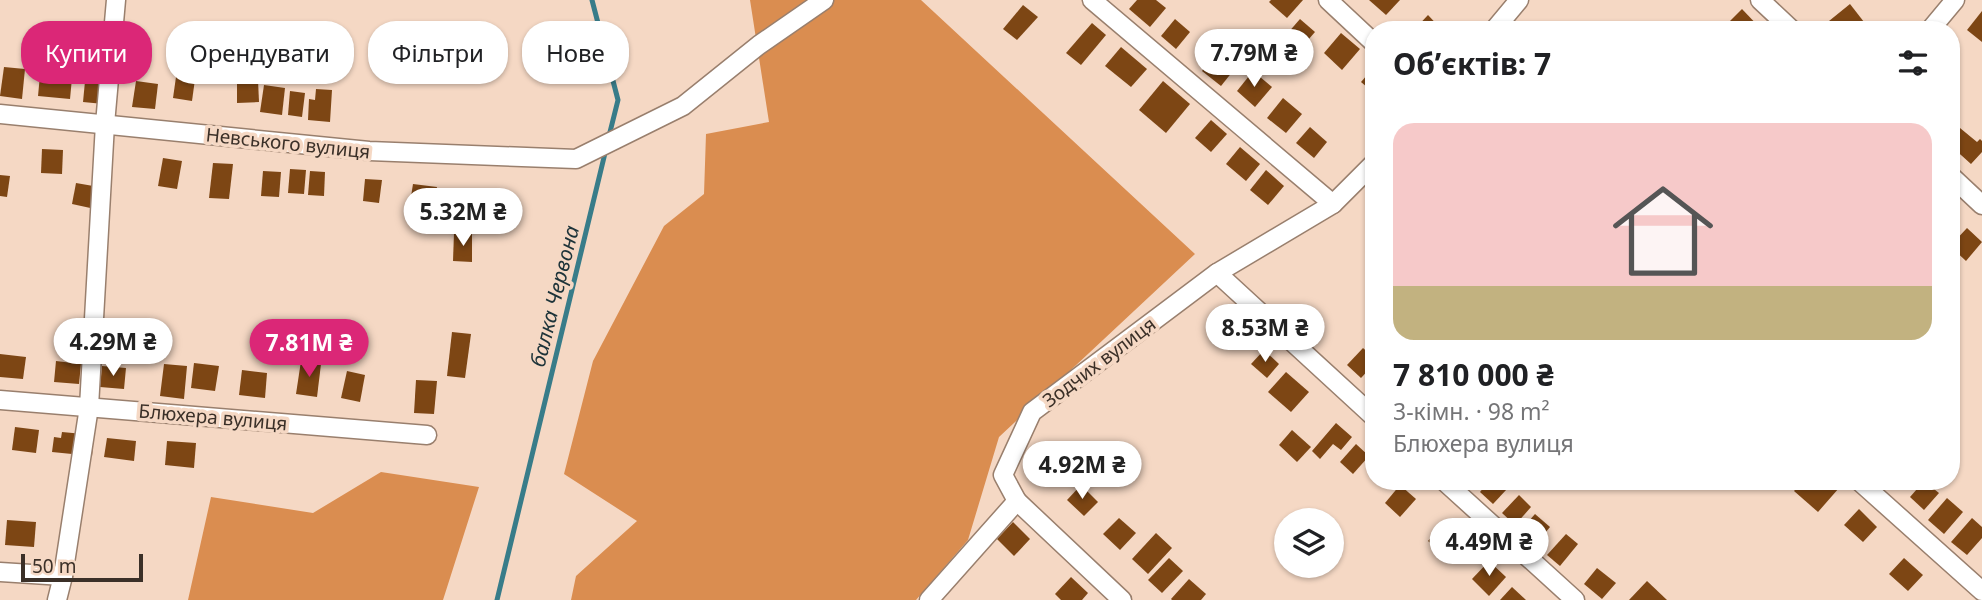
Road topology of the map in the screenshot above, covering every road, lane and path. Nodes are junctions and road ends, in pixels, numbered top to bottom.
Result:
1 (116, 0) edge
2 (824, 0) edge
3 (1092, 0) edge
4 (1328, 0) edge
5 (1519, 0) edge
6 (1760, 0) edge
7 (1955, 0) edge
8 (1502, 21) edge
9 (1782, 21) edge
10 (1938, 21) edge
11 (1365, 35) edge
12 (0, 114) edge
13 (105, 124) junction
14 (1365, 172) edge
15 (1960, 185) edge
16 (1333, 204) junction
17 (1982, 205) edge
18 (1217, 274) junction
19 (0, 400) edge
20 (89, 407) junction
21 (1365, 409) edge
22 (427, 435) dead end
23 (1454, 490) edge
24 (1869, 490) edge
25 (1017, 501) junction
26 (0, 572) edge
27 (63, 576) junction
28 (1982, 591) edge
29 (57, 600) edge
30 (929, 600) edge
31 (1122, 600) edge
32 (1575, 600) edge

1 - 13 street
2 - 13 street, Невського вулиця
3 - 16 street
4 - 11 street
5 - 8 street
6 - 9 street
7 - 10 street
12 - 13 street, Невського вулиця
13 - 20 street
14 - 16 street
15 - 17 street
16 - 18 street
18 - 21 street
18 - 25 street, Зодчих вулиця
19 - 20 street, Блюхера вулиця
20 - 22 street, Блюхера вулиця
20 - 27 street
23 - 32 street
24 - 28 street
25 - 30 street
25 - 31 street
26 - 27 street
27 - 29 street

